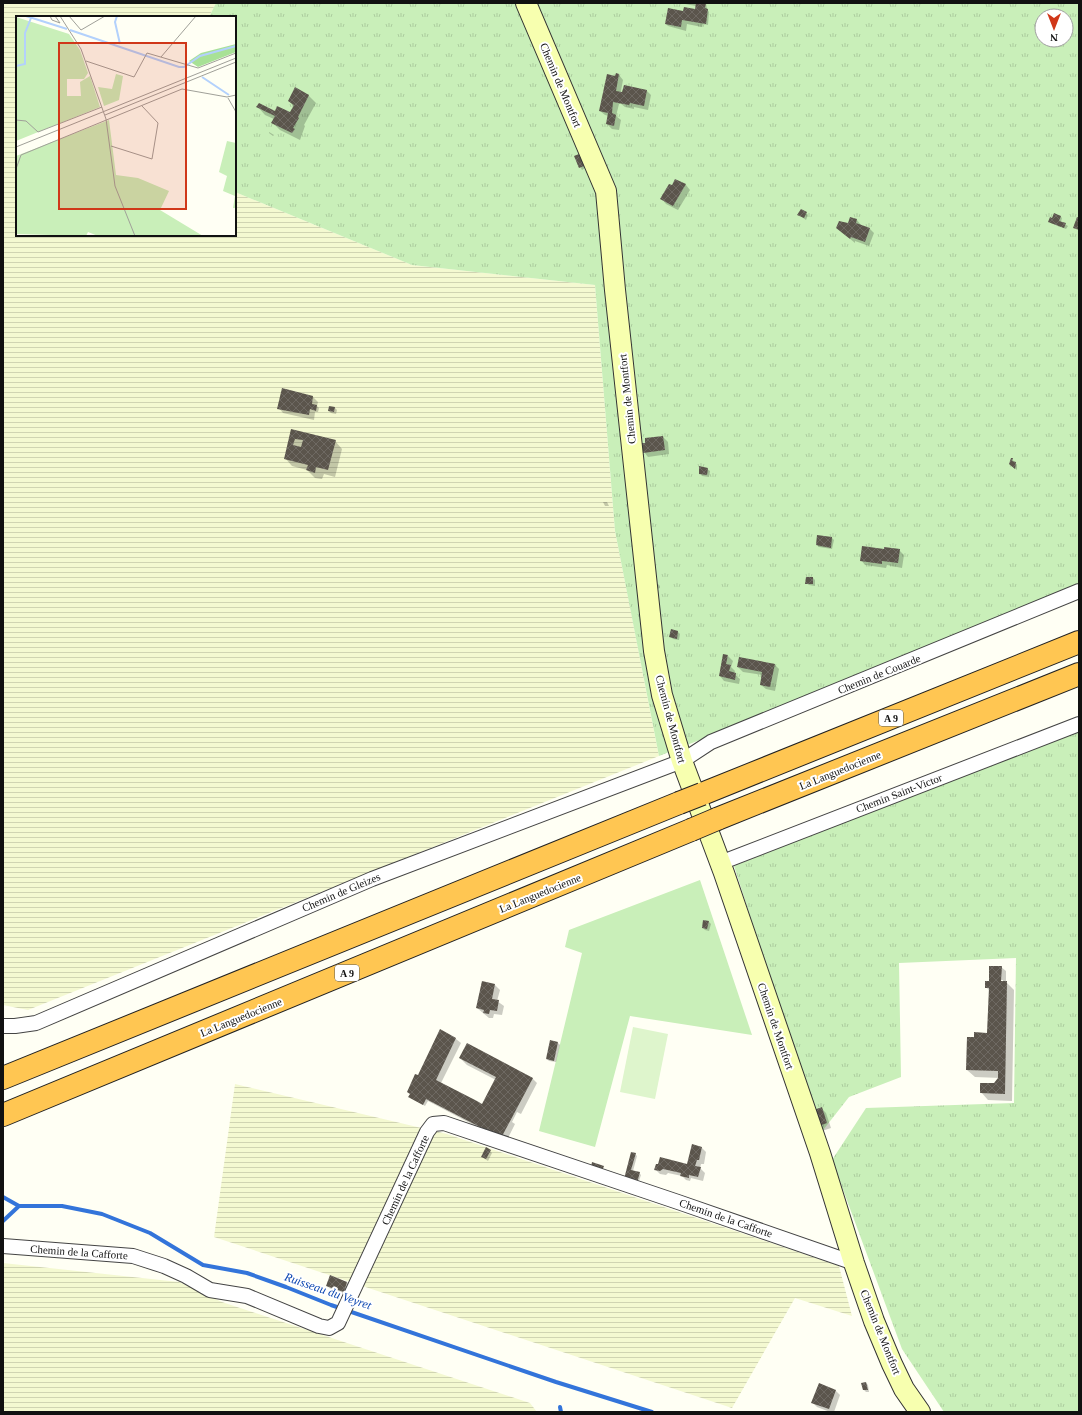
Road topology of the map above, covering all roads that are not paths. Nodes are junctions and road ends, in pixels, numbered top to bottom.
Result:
1 (526, 3) edge
2 (1079, 591) edge
3 (1079, 642) edge
4 (1079, 674) edge
5 (1079, 724) edge
6 (682, 761) junction
7 (720, 863) junction
8 (3, 1026) edge
9 (3, 1078) edge
10 (3, 1115) edge
11 (3, 1246) edge
12 (854, 1264) junction
13 (920, 1412) edge

1 - 6 street, Chemin de Montfort
2 - 6 street, Chemin de Couarde
3 - 9 highway, A 9, bridge
4 - 10 highway, La Languedocienne / A 9, bridge
5 - 7 street, Chemin Saint-Victor
6 - 7 street, Chemin de Montfort
6 - 8 street, Chemin de Gleizes
7 - 12 street, Chemin de Montfort
11 - 12 street, Chemin de la Cafforte
12 - 13 street, Chemin de Montfort

